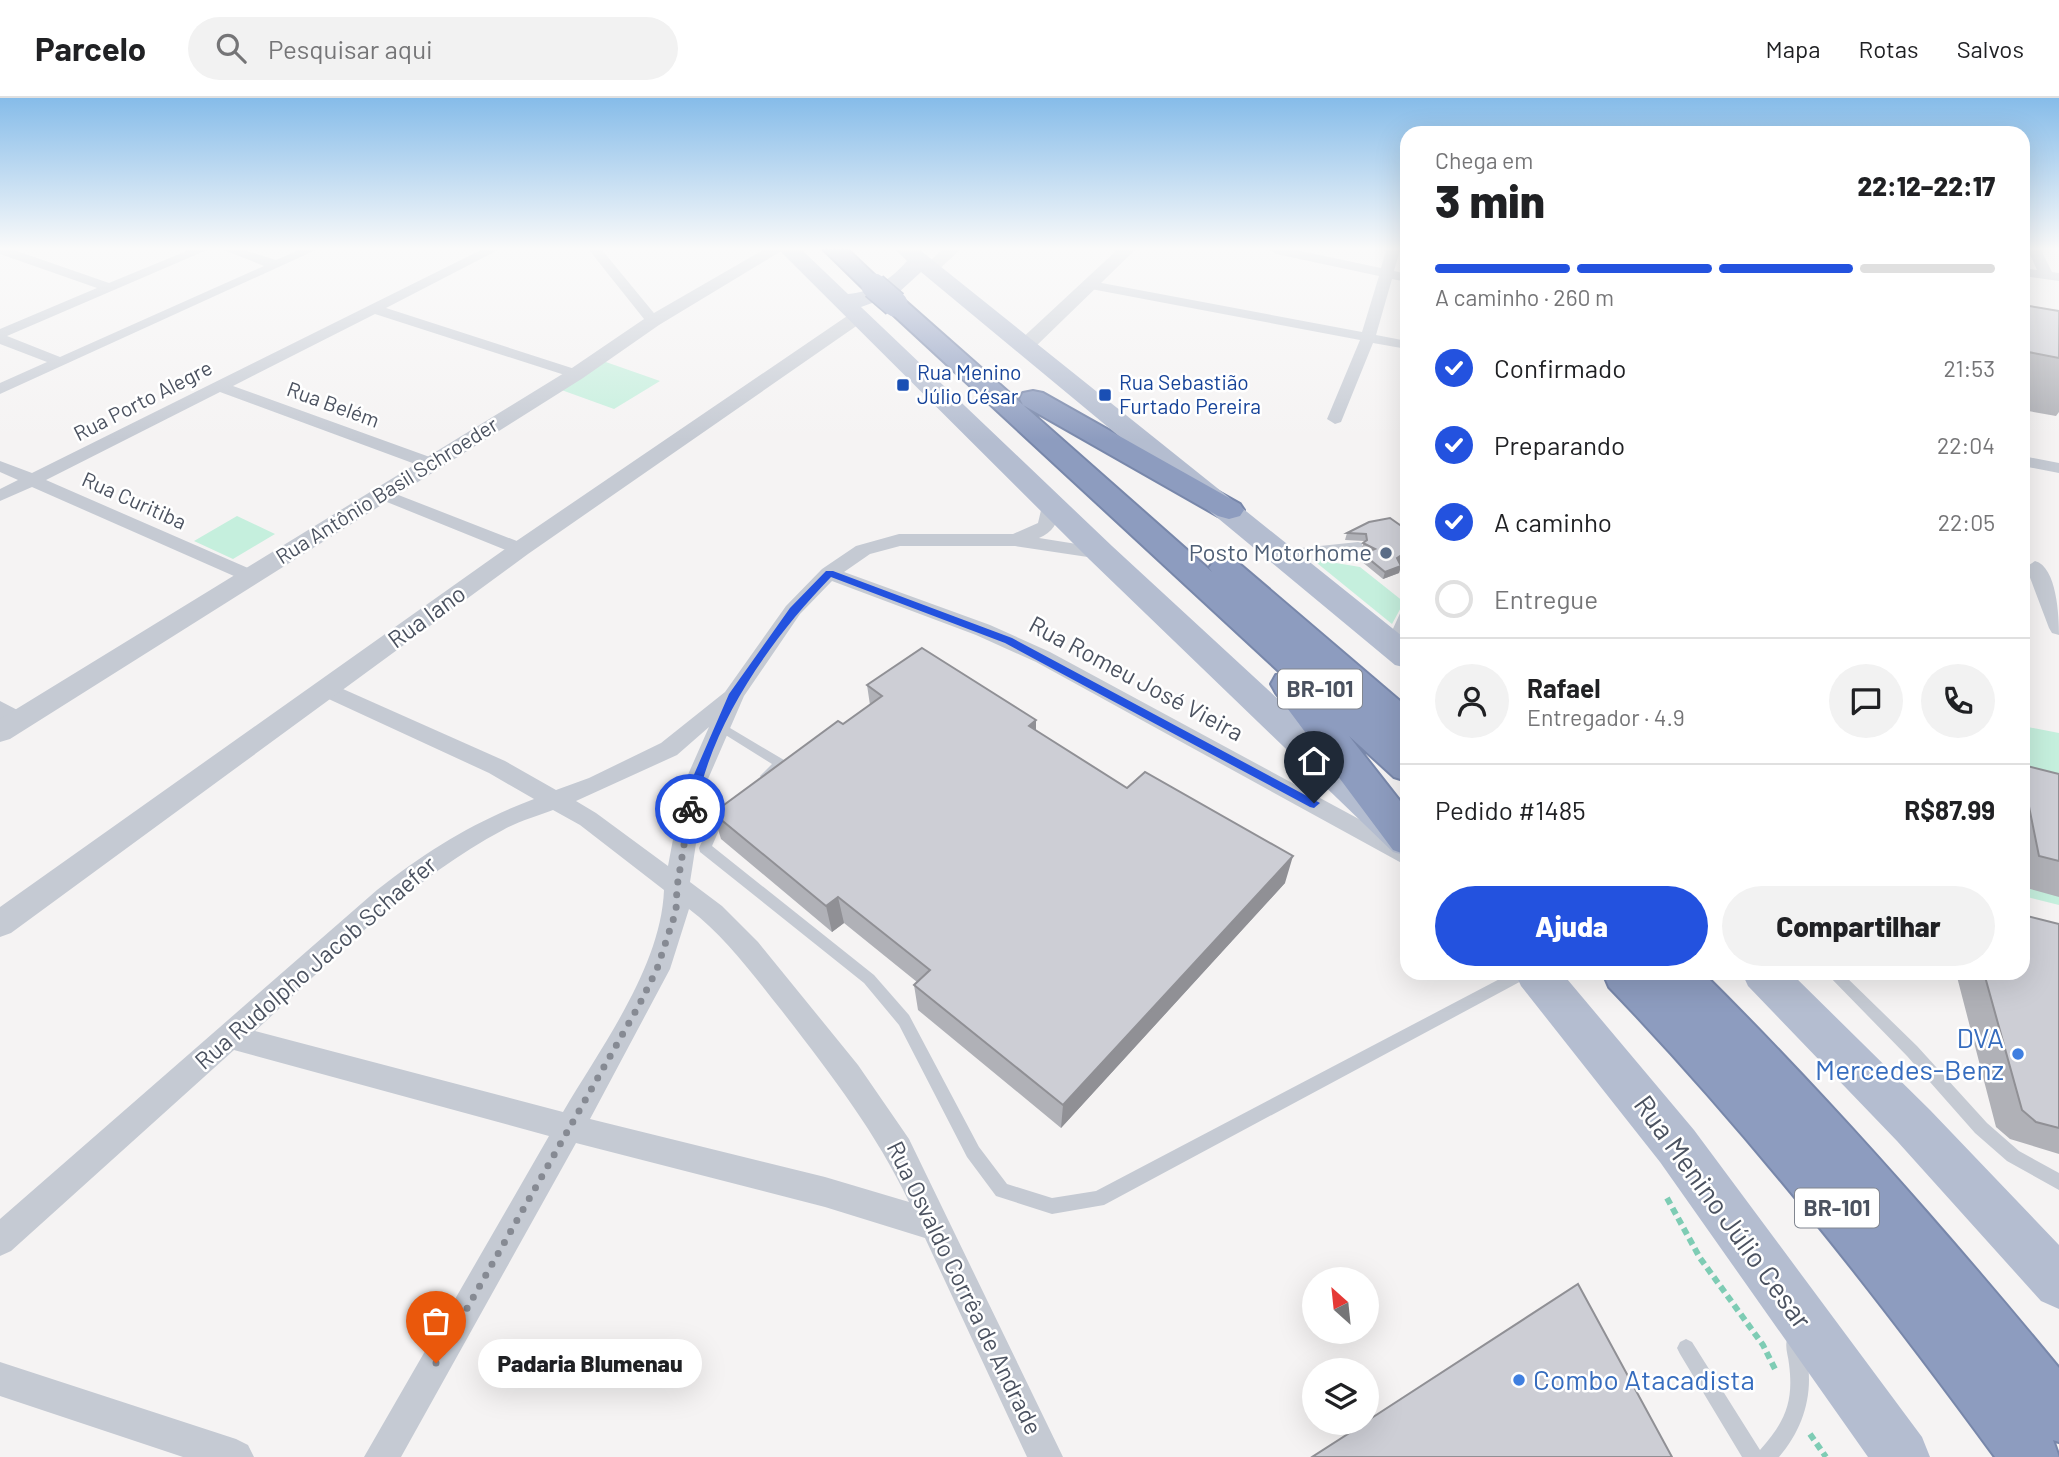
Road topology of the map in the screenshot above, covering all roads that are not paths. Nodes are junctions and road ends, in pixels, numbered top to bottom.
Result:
1 (54, 313) edge
2 (168, 313) edge
3 (365, 313) edge
4 (388, 313) edge
5 (647, 313) edge
6 (666, 313) edge
7 (856, 313) joint
8 (940, 313) edge
9 (942, 313) edge
10 (968, 313) edge
11 (1060, 313) edge
12 (1240, 313) edge
13 (1374, 313) edge
14 (653, 321) junction
15 (0, 337) edge
16 (1368, 338) junction
17 (1400, 344) edge
18 (1025, 346) junction
19 (60, 362) junction
20 (576, 374) junction
21 (219, 386) junction
22 (0, 389) edge
23 (1033, 399) junction
24 (1335, 419) dead end
25 (2030, 462) edge
26 (432, 464) junction
27 (0, 466) edge
28 (2059, 468) edge
29 (32, 480) junction
30 (383, 494) junction
31 (0, 496) edge
32 (1051, 506) junction
33 (1229, 510) junction
34 (1015, 540) junction
35 (1359, 545) dead end
36 (520, 549) junction
37 (1101, 554) junction
38 (1282, 554) junction
39 (2030, 565) edge
40 (2030, 567) edge
41 (2059, 571) edge
42 (829, 573) junction
43 (250, 576) junction
44 (1232, 610) junction
45 (2059, 628) edge
46 (1399, 650) edge
47 (327, 690) junction
48 (734, 694) junction
49 (9, 715) edge
50 (1400, 722) edge
51 (720, 726) junction
52 (0, 732) edge
53 (1400, 761) edge
54 (759, 782) edge
55 (556, 800) junction
56 (739, 800) edge
57 (1400, 831) edge
58 (1400, 833) edge
59 (1400, 852) edge
60 (677, 887) junction
61 (0, 924) edge
62 (1511, 980) edge
63 (1542, 980) edge
64 (1632, 980) edge
65 (1681, 980) edge
66 (1770, 980) edge
67 (1840, 980) edge
68 (229, 1036) junction
69 (570, 1127) junction
70 (2059, 1182) edge
71 (936, 1226) junction
72 (0, 1240) edge
73 (2059, 1283) edge
74 (1779, 1288) junction
75 (1686, 1348) dead end
76 (0, 1379) edge
77 (2059, 1413) edge
78 (236, 1457) edge
79 (382, 1457) edge
80 (1045, 1457) edge
81 (1753, 1457) edge
82 (1766, 1457) edge
83 (1902, 1457) edge
84 (2031, 1457) edge

1 - 15 street
2 - 19 street
3 - 21 street, Rua Porto Alegre
4 - 20 street
5 - 14 street
6 - 14 street, Rua Antônio Basil Schroeder
7 - 32 main road
7 - 36 street, Rua Iano
8 - 44 highway, BR-101
9 - 23 highway, BR-101
10 - 18 main road
11 - 18 street
12 - 16 street
13 - 16 street
14 - 20 street, Rua Antônio Basil Schroeder
15 - 19 street
16 - 17 street
16 - 24 street
18 - 33 main road
19 - 22 street
20 - 26 street, Rua Antônio Basil Schroeder
21 - 26 street, Rua Belém
21 - 29 street, Rua Porto Alegre
23 - 33 highway
23 - 50 highway, BR-101
25 - 28 street
26 - 30 street, Rua Antônio Basil Schroeder
27 - 29 street, Rua Curitiba
29 - 31 street, Rua Porto Alegre
29 - 43 street, Rua Curitiba
30 - 36 street
30 - 43 street, Rua Antônio Basil Schroeder
32 - 34 street
32 - 37 main road
33 - 38 main road
34 - 37 street
34 - 42 street
35 - 38 lane
36 - 47 street, Rua Iano
37 - 58 main road
38 - 46 main road
39 - 41 street
40 - 45 street
42 - 48 street
42 - 59 street, Rua Romeu José Vieira
43 - 49 street, Rua Antônio Basil Schroeder
44 - 53 highway, BR-101
44 - 57 highway
47 - 55 street, Rua Osvaldo Corrêa de Andrade
47 - 61 street, Rua Iano
48 - 51 street
48 - 55 street, Rua Rudolpho Jacob Schaefer
49 - 52 street, Rua Antônio Basil Schroeder
51 - 54 lane
51 - 60 street
55 - 60 street, Rua Osvaldo Corrêa de Andrade
55 - 68 street, Rua Rudolpho Jacob Schaefer
56 - 62 lane
60 - 69 street
60 - 71 street, Rua Osvaldo Corrêa de Andrade
63 - 74 main road, Rua Menino Júlio Cesar
64 - 84 highway, BR-101
65 - 77 highway, BR-101
66 - 73 main road
67 - 70 lane
68 - 69 street
68 - 72 street, Rua Rudolpho Jacob Schaefer
69 - 71 street
69 - 79 street
71 - 80 street, Rua Osvaldo Corrêa de Andrade
74 - 82 lane
74 - 83 main road, Rua Menino Júlio Cesar
75 - 81 lane
76 - 78 street

